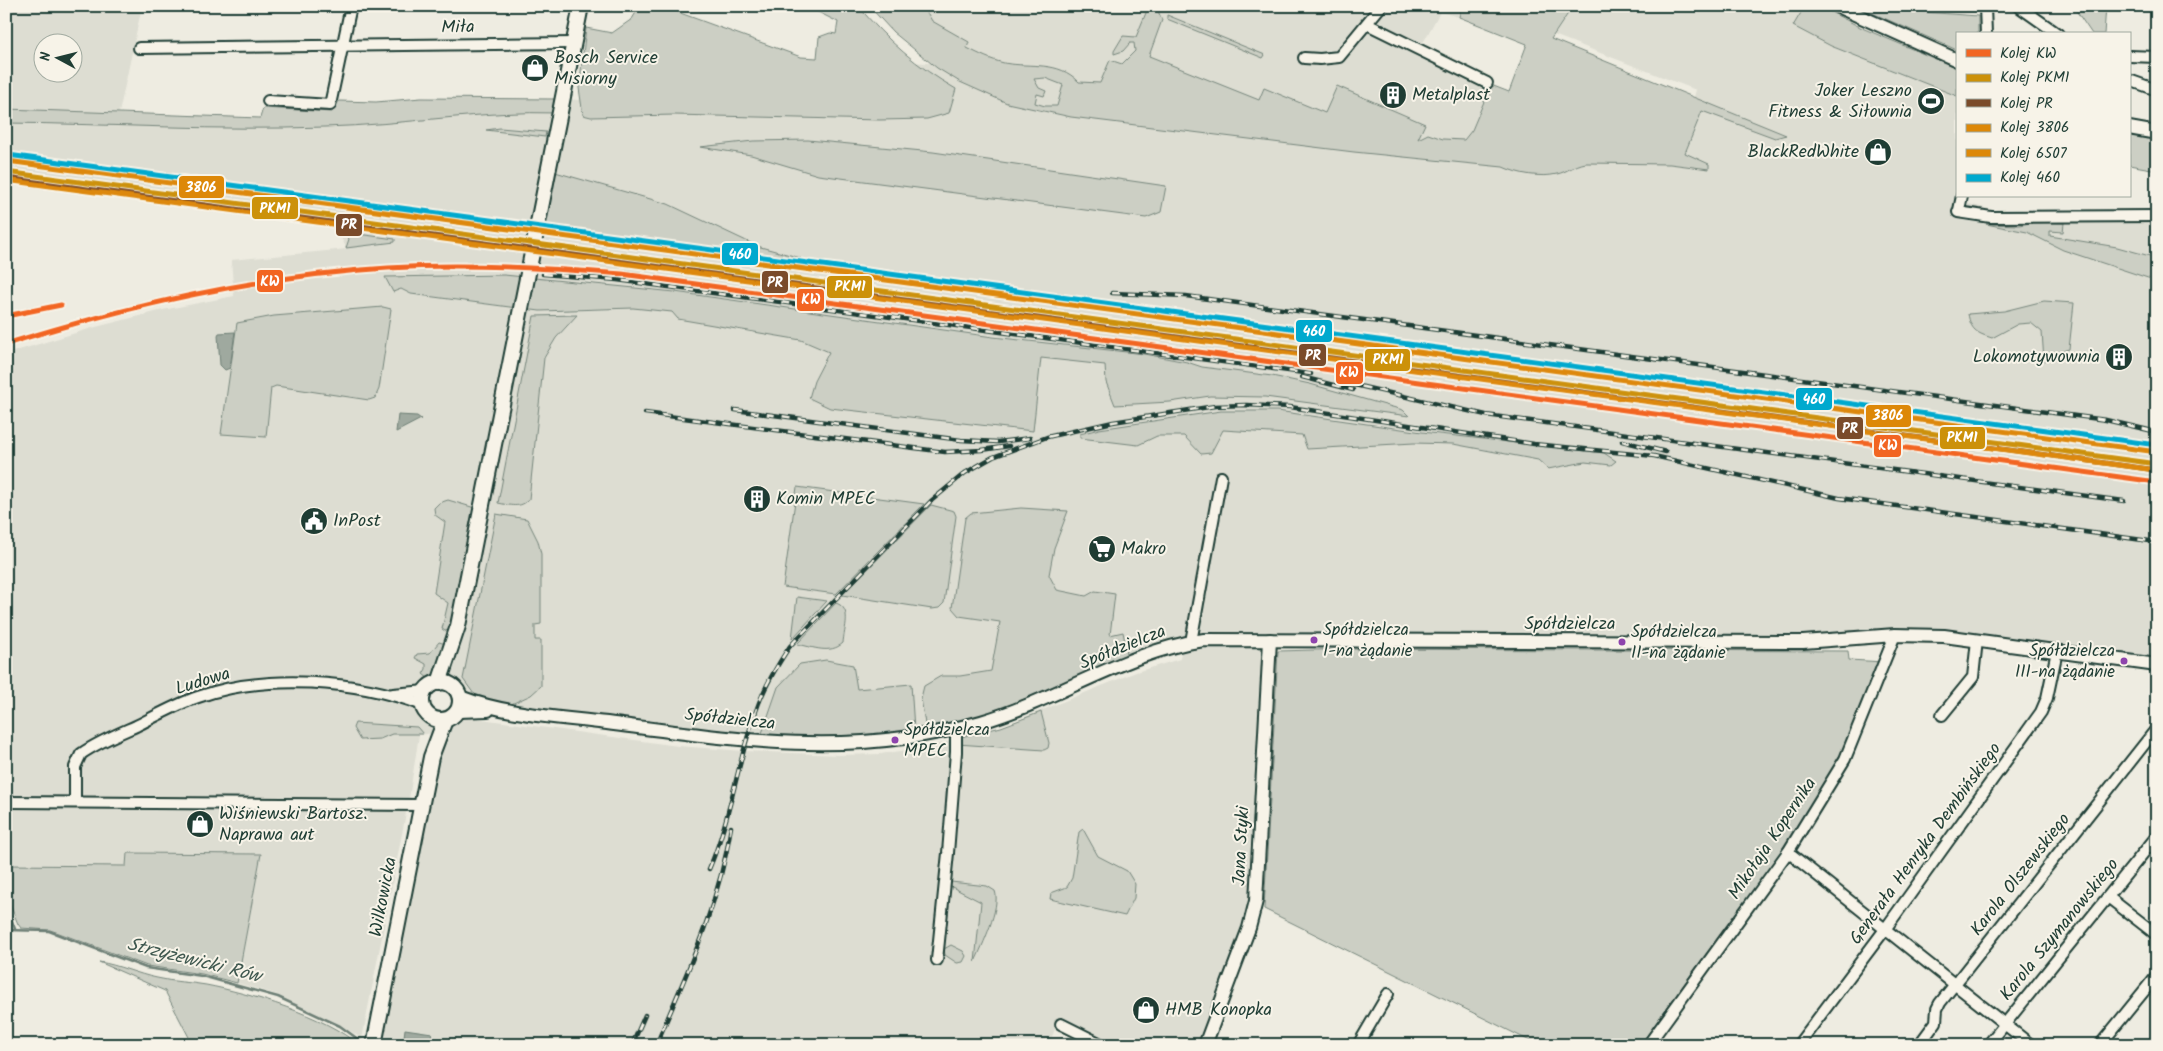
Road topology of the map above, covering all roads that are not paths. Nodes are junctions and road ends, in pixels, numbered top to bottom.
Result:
1 (351, 6) edge
2 (581, 6) edge
3 (1381, 6) edge
4 (1837, 6) edge
5 (1985, 6) edge
6 (2018, 6) edge
7 (1367, 24) junction
8 (1986, 32) edge
9 (2055, 32) edge
10 (574, 43) junction
11 (341, 46) junction
12 (139, 48) dead end
13 (2130, 56) edge
14 (2157, 56) edge
15 (1304, 58) dead end
16 (1956, 60) edge
17 (2130, 80) edge
18 (1487, 83) dead end
19 (2157, 90) edge
20 (268, 101) dead end
21 (2130, 128) edge
22 (2157, 133) edge
23 (1962, 198) edge
24 (2157, 216) edge
25 (1221, 477) dead end
26 (1895, 635) junction
27 (1270, 640) junction
28 (1976, 640) junction
29 (1191, 642) junction
30 (2057, 652) junction
31 (2157, 665) edge
32 (445, 684) junction
33 (426, 691) junction
34 (393, 694) junction
35 (459, 704) junction
36 (423, 705) junction
37 (1942, 715) dead end
38 (438, 719) junction
39 (956, 728) junction
40 (2157, 728) edge
41 (6, 802) edge
42 (75, 802) junction
43 (421, 805) junction
44 (2157, 836) edge
45 (1788, 852) junction
46 (2108, 897) junction
47 (1886, 928) junction
48 (2157, 936) edge
49 (937, 960) dead end
50 (2157, 975) edge
51 (1956, 984) junction
52 (1388, 994) dead end
53 (1061, 1024) dead end
54 (2005, 1024) junction
55 (374, 1045) edge
56 (1103, 1045) edge
57 (1205, 1045) edge
58 (1358, 1045) edge
59 (1648, 1045) edge
60 (1798, 1045) edge
61 (1919, 1045) edge
62 (1988, 1045) edge
63 (2031, 1045) edge
64 (2100, 1045) edge

1 - 11 street
2 - 10 main road
3 - 7 street
4 - 16 street
5 - 8 street
6 - 9 street
7 - 15 street
7 - 18 street
10 - 11 street, Miła
10 - 32 main road
11 - 12 street, Miła
11 - 20 street
13 - 14 street
17 - 19 street
21 - 22 street
23 - 24 street
25 - 29 street, Spółdzielcza
26 - 27 street, Spółdzielcza
26 - 28 street, Spółdzielcza
26 - 45 street, Mikołaja Kopernika
27 - 29 street, Spółdzielcza
27 - 57 street, Jana Styki
28 - 30 street, Spółdzielcza
28 - 37 street
29 - 39 street, Spółdzielcza
30 - 31 street, Spółdzielcza
30 - 47 street, Generała Henryka Dembińskiego
32 - 33 main road
32 - 35 main road
33 - 34 street, Ludowa
33 - 36 main road
34 - 36 street, Ludowa
34 - 42 street, Ludowa
35 - 38 main road
35 - 39 street, Spółdzielcza
36 - 38 main road
38 - 43 main road, Wilkowicka
39 - 49 street
40 - 51 street, Karola Olszewskiego
41 - 42 street
42 - 43 street
43 - 55 main road, Wilkowicka
44 - 46 street, Karola Szymanowskiego
45 - 47 street
45 - 59 street, Mikołaja Kopernika
46 - 48 street
46 - 54 street, Karola Szymanowskiego
47 - 51 street
47 - 60 street, Generała Henryka Dembińskiego
50 - 64 street
51 - 54 street
51 - 61 street, Karola Olszewskiego
52 - 58 street
53 - 56 street
54 - 62 street, Karola Szymanowskiego
54 - 63 street

